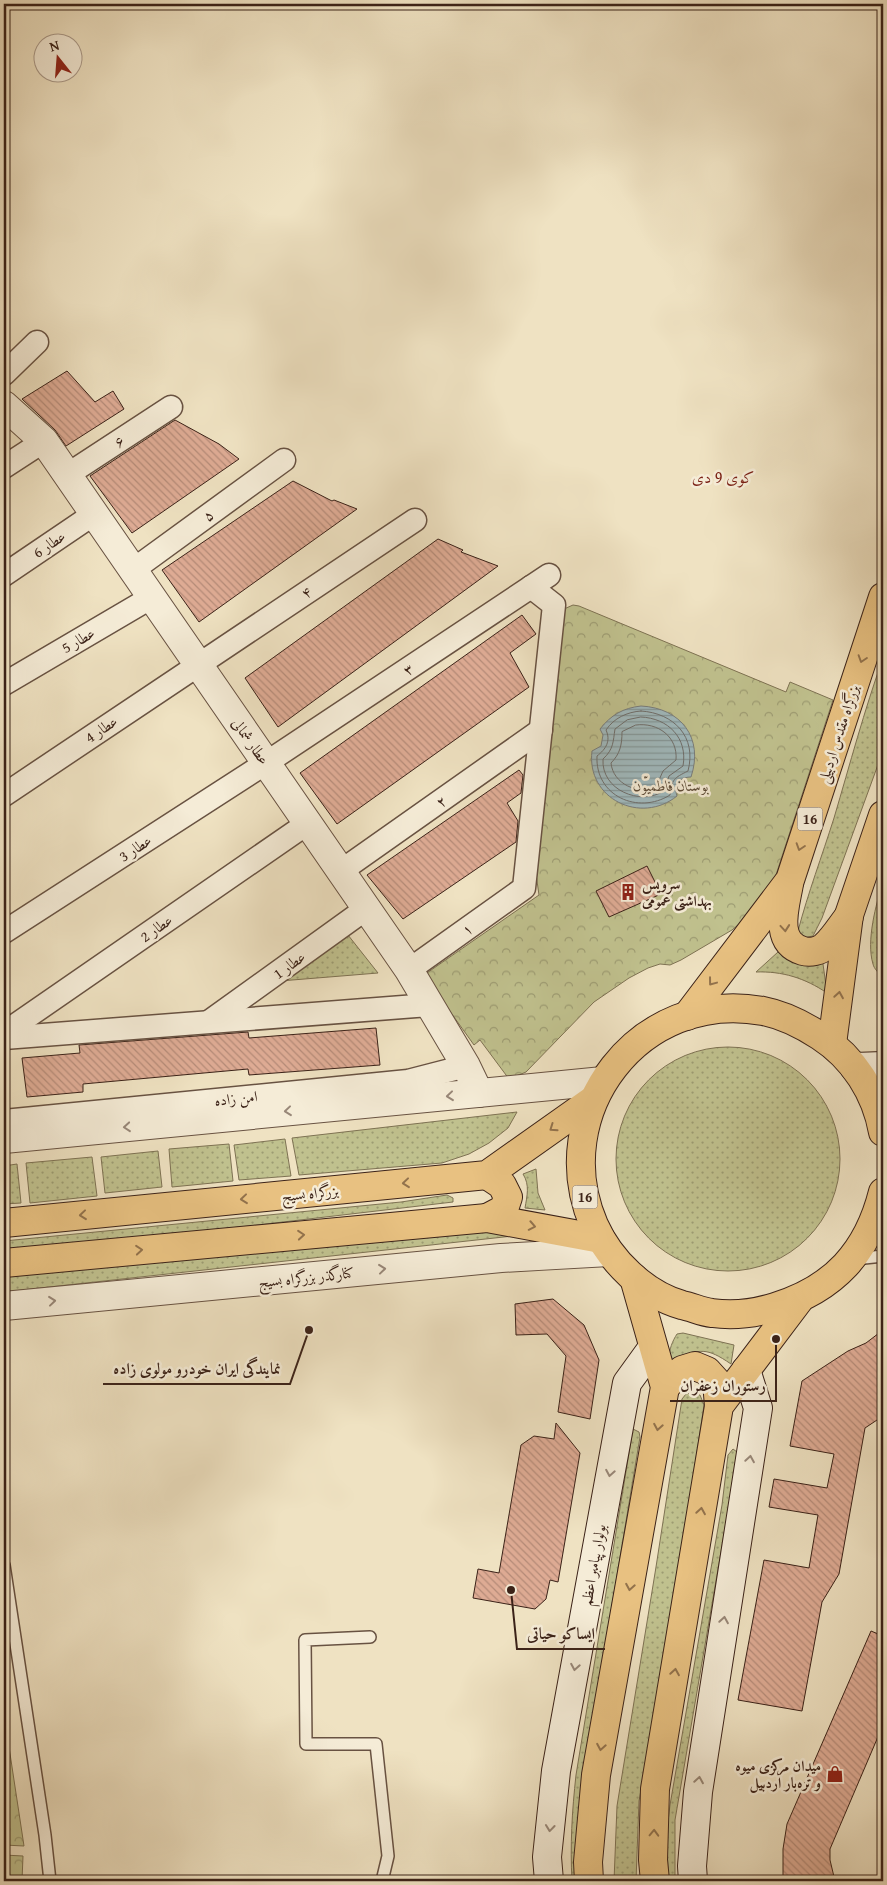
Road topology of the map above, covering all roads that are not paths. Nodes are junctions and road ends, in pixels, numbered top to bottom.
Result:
1 (37, 342) dead end
2 (4, 374) edge
3 (4, 405) edge
4 (171, 407) dead end
5 (44, 441) junction
6 (284, 460) dead end
7 (4, 468) edge
8 (67, 475) junction
9 (94, 514) junction
10 (415, 520) dead end
11 (133, 570) junction
12 (4, 575) edge
13 (883, 596) edge
14 (152, 597) junction
15 (198, 664) junction
16 (4, 684) edge
17 (541, 730) junction
18 (266, 763) junction
19 (4, 795) edge
20 (883, 814) edge
21 (308, 823) junction
22 (341, 871) junction
23 (790, 880) junction
24 (367, 908) junction
25 (849, 915) junction
26 (4, 932) edge
27 (409, 970) junction
28 (429, 1005) junction
29 (687, 1016) junction
30 (210, 1021) junction
31 (4, 1033) edge
32 (4, 1038) edge
33 (832, 1044) junction
34 (466, 1066) junction
35 (872, 1077) edge
36 (598, 1090) junction
37 (479, 1093) junction
38 (5, 1125) edge
39 (883, 1132) edge
40 (487, 1175) junction
41 (879, 1215) edge
42 (487, 1218) junction
43 (4, 1223) edge
44 (605, 1246) junction
45 (883, 1256) edge
46 (851, 1260) junction
47 (4, 1263) edge
48 (634, 1278) junction
49 (799, 1300) junction
50 (4, 1306) edge
51 (653, 1347) junction
52 (746, 1370) junction
53 (665, 1387) junction
54 (719, 1406) junction
55 (4, 1565) edge
56 (370, 1638) dead end
57 (50, 1881) edge
58 (382, 1881) edge
59 (549, 1881) edge
60 (589, 1881) edge
61 (655, 1881) edge
62 (693, 1881) edge

1 - 2 street
3 - 5 street, عطار شمالی
4 - 8 street, ۶
5 - 7 street
5 - 8 street, عطار شمالی
6 - 11 street, ۵
8 - 9 street, عطار شمالی
9 - 11 street, عطار شمالی
9 - 12 street, عطار 6
10 - 15 street, ۴
11 - 14 street, عطار شمالی
13 -> 23 main road, بزرگراه مقدس اردبیلی / 16
14 - 15 street, عطار شمالی
14 - 16 street, عطار 5
15 - 18 street, عطار شمالی
15 - 19 street, عطار 4
17 - 18 street, ۳
17 - 22 street, ۲
17 - 27 street, ۱
18 - 21 street, عطار شمالی
18 - 26 street, عطار 3
20 - 25 main road
21 - 22 street, عطار شمالی
21 - 31 street, عطار 2
22 - 24 street, عطار شمالی
23 -> 25 main road
23 -> 29 main road, بزرگراه مقدس اردبیلی / 16
24 - 27 street, عطار شمالی
24 - 30 street, عطار 1
33 -> 25 main road
27 - 28 street, عطار شمالی
28 - 30 street
28 - 34 street, عطار شمالی
29 - 33 main road, 16
29 - 36 main road, 16
30 - 32 street
33 - 35 main road, 16
34 - 37 street, عطار شمالی
34 - 38 street, امن زاده
35 - 39 main road, 16
36 - 37 street
36 -> 40 main road, بزرگراه بسیج / 16
36 - 44 main road, 16
37 -> 38 street
40 - 42 main road
40 -> 43 main road, بزرگراه بسیج / 16
41 - 46 main road, 16
42 -> 44 main road
47 -> 42 main road
44 - 48 main road, 16
50 -> 44 street, کنارگذر بزرگراه بسیج
45 - 46 lane
46 - 49 main road, 16
48 - 49 main road, 16
48 - 51 main road
49 - 52 main road
51 - 53 main road
51 -> 59 street, بولوار پیامبر اعظم
52 - 54 main road
62 -> 52 street
53 - 54 main road
53 -> 60 main road
61 -> 54 main road
55 - 57 lane
56 - 58 lane

